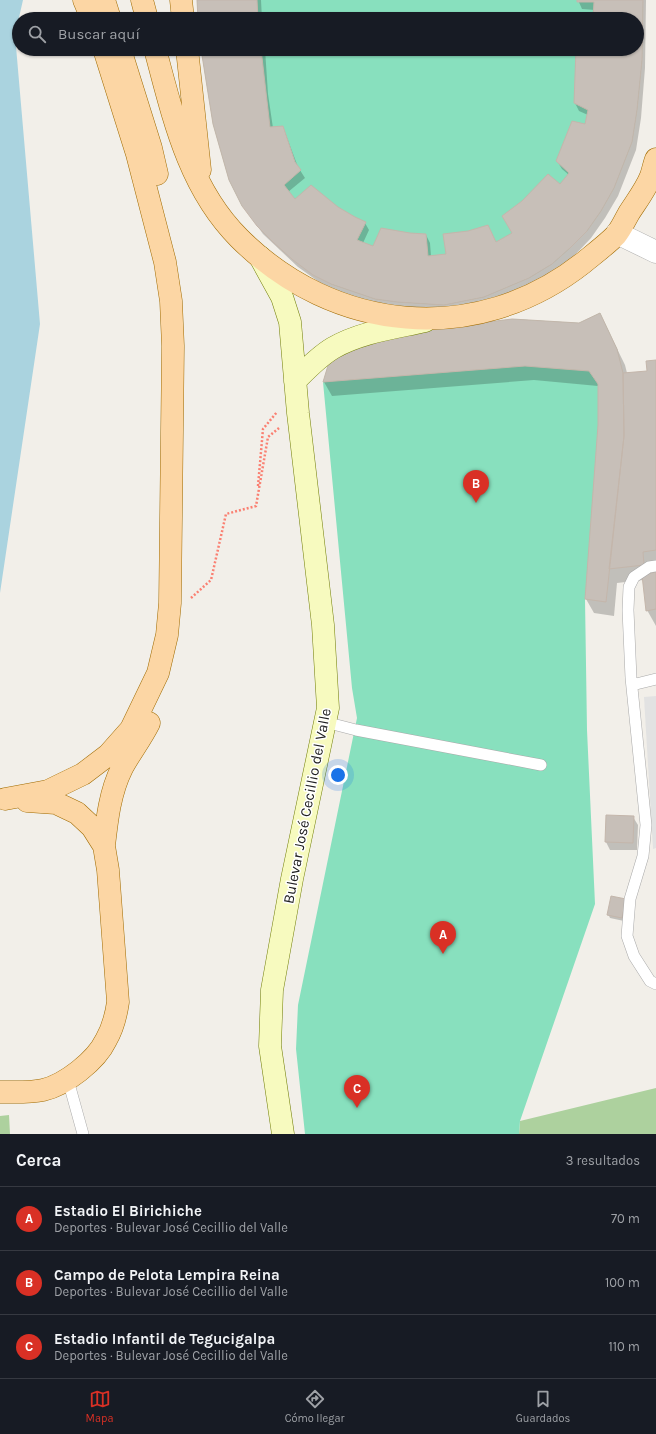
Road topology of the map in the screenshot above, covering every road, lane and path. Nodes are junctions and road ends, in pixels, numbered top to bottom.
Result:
1 (84, 0) edge
2 (104, 0) edge
3 (142, 0) edge
4 (181, 0) edge
5 (89, 12) edge
6 (108, 12) edge
7 (145, 12) edge
8 (182, 12) edge
9 (106, 56) edge
10 (122, 56) edge
11 (157, 56) edge
12 (188, 56) edge
13 (656, 159) edge
14 (202, 187) junction
15 (617, 234) junction
16 (656, 252) edge
17 (260, 257) junction
18 (442, 318) junction
19 (295, 384) junction
20 (298, 413) junction
21 (256, 506) junction
22 (656, 566) edge
23 (183, 604) junction
24 (656, 679) edge
25 (632, 685) junction
26 (325, 722) junction
27 (541, 765) dead end
28 (2, 800) edge
29 (104, 846) junction
30 (656, 984) edge
31 (68, 1080) junction
32 (7, 1092) edge
33 (83, 1134) edge
34 (283, 1134) edge

1 - 5 main road
2 - 6 main road
3 - 7 main road
4 - 8 main road
9 - 28 main road
10 - 23 main road
11 - 14 main road
12 - 14 main road
13 - 15 main road
14 - 17 main road
15 - 16 street
15 - 18 main road
17 - 18 main road
17 - 19 main road, Bulevar José Cecillio del Valle
18 - 19 main road
19 - 20 main road, Bulevar José Cecillio del Valle
19 - 21 path
20 - 21 path
20 - 26 main road, Bulevar José Cecillio del Valle
21 - 23 path
22 - 25 lane
23 - 29 main road
24 - 25 lane
25 - 30 lane
26 - 27 lane
26 - 34 main road, Bulevar José Cecillio del Valle
28 - 29 main road
29 - 31 main road
31 - 32 main road
31 - 33 lane

